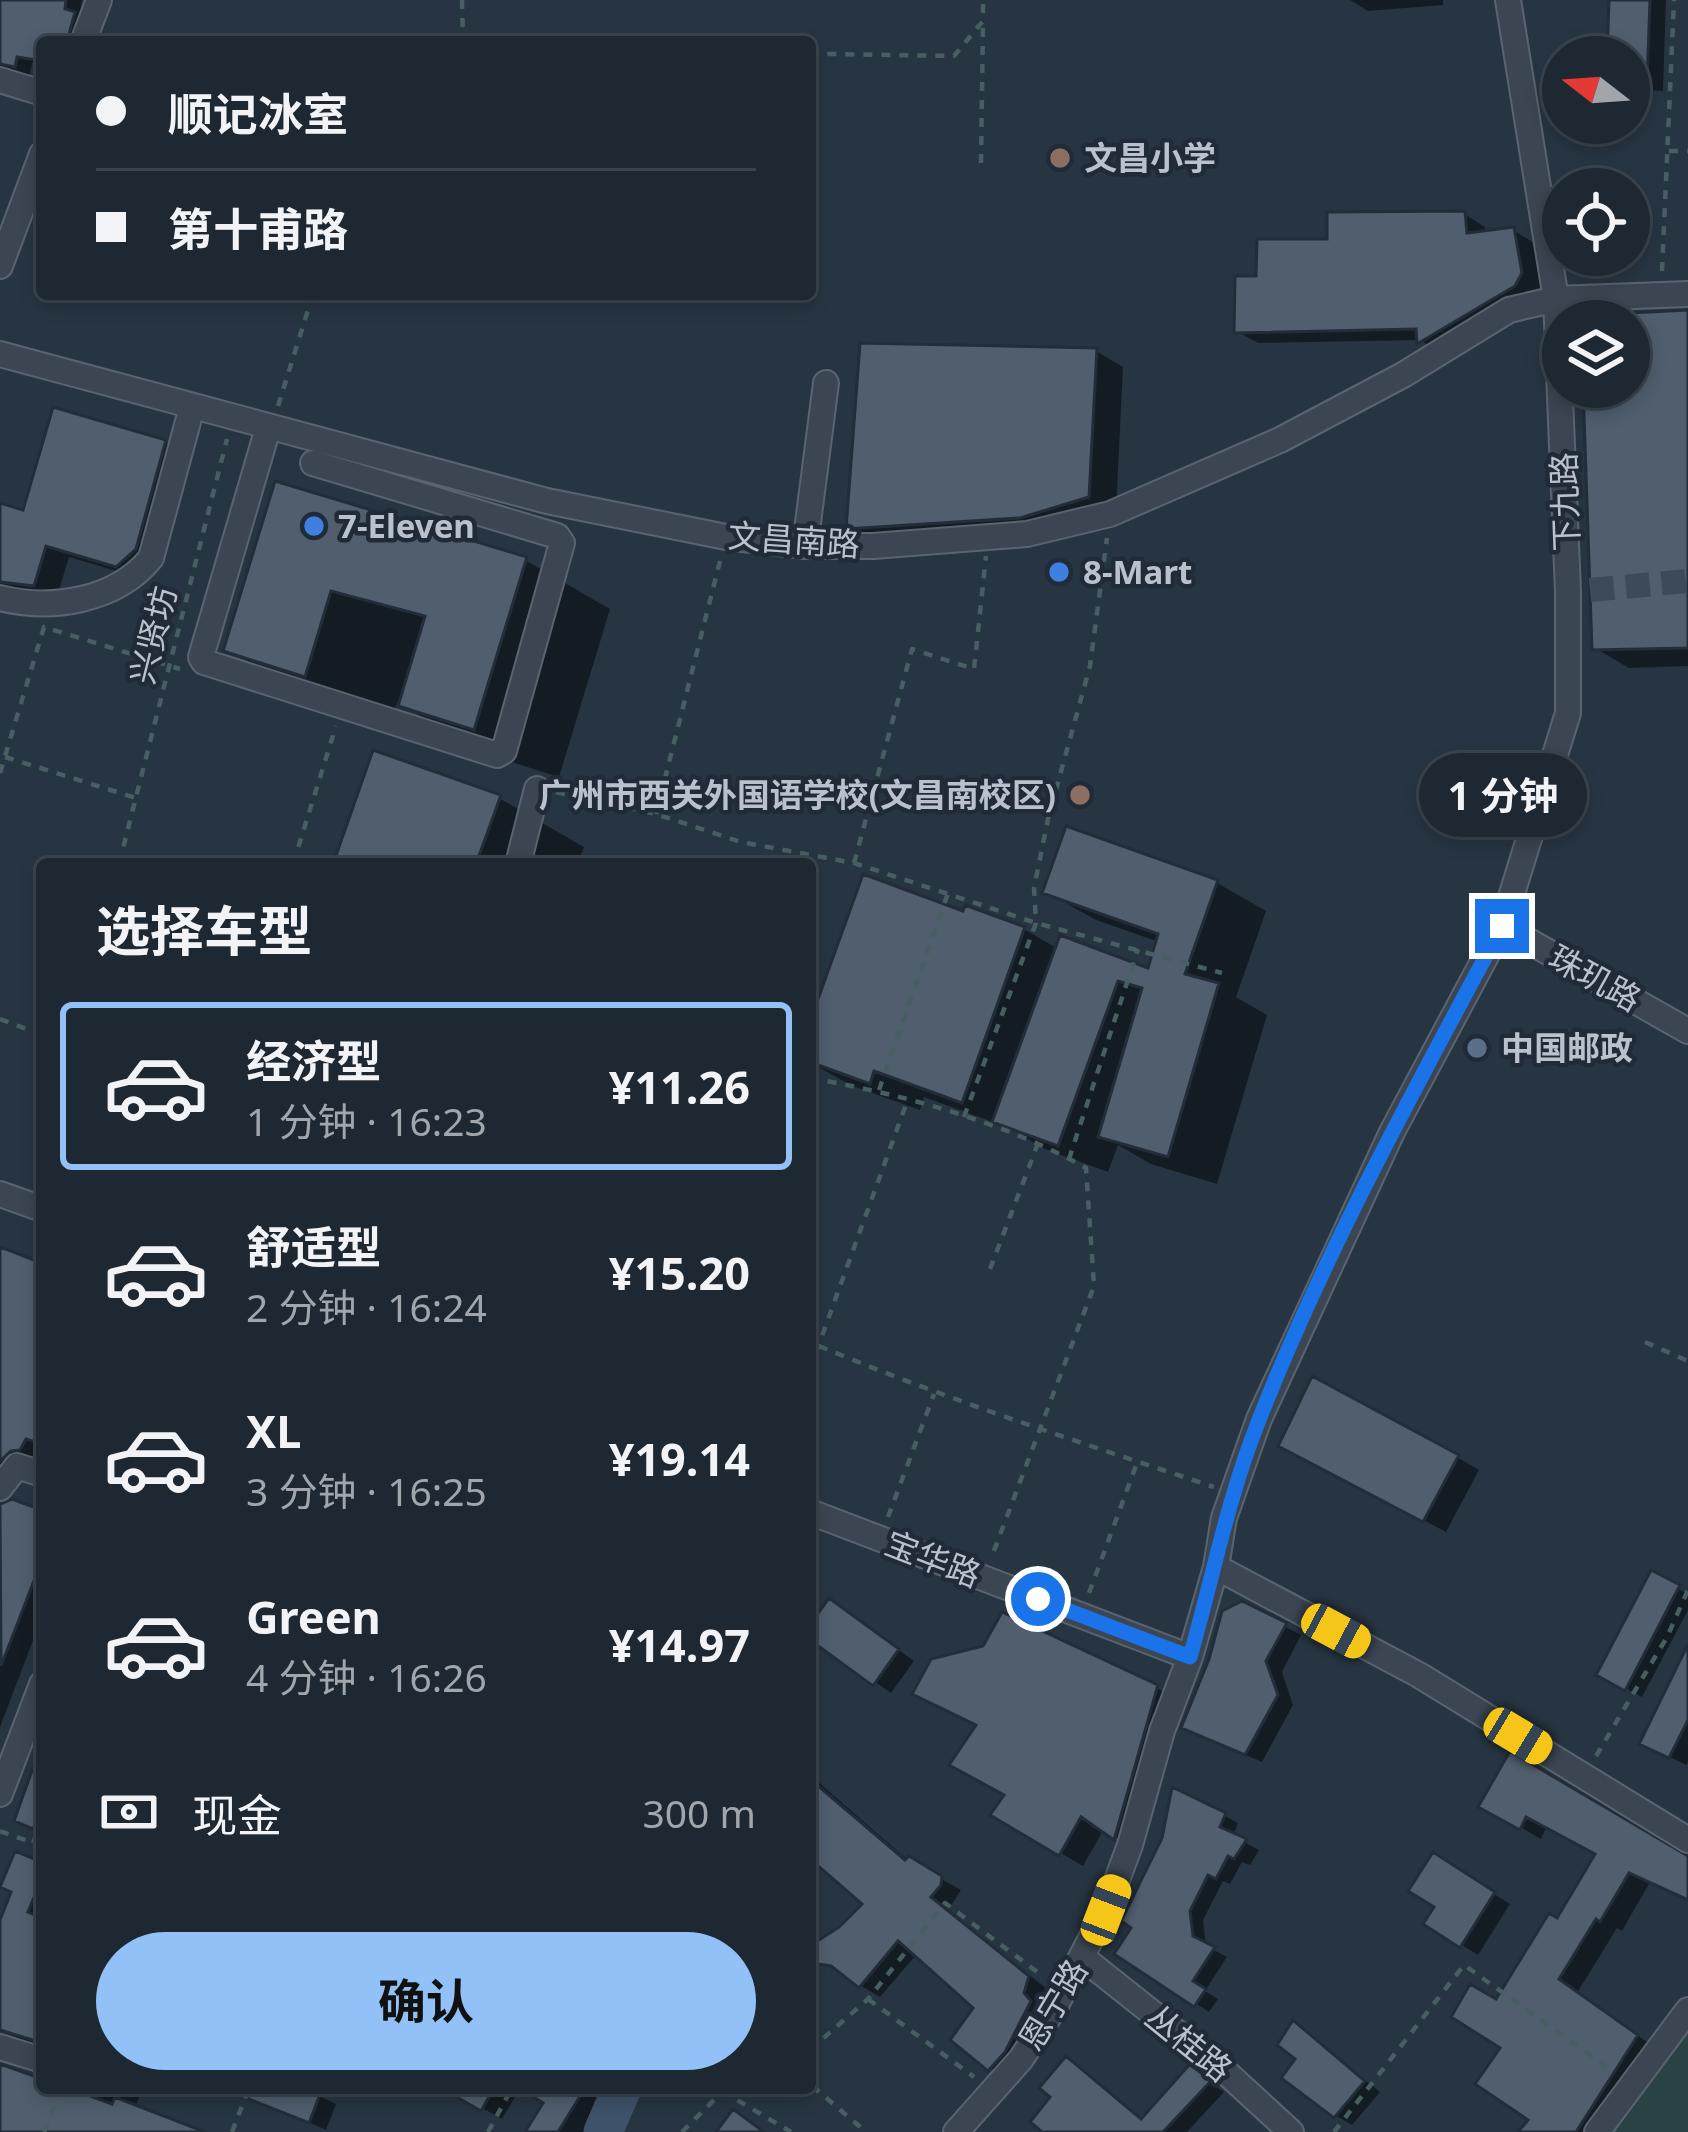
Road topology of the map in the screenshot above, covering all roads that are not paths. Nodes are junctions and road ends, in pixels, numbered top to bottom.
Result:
1 (99, 0) edge
2 (1508, 0) edge
3 (85, 36) edge
4 (0, 80) edge
5 (36, 91) edge
6 (36, 170) edge
7 (0, 266) edge
8 (1688, 294) edge
9 (1556, 299) junction
10 (0, 354) edge
11 (826, 383) dead end
12 (192, 406) junction
13 (270, 428) junction
14 (314, 463) dead end
15 (573, 506) junction
16 (562, 543) junction
17 (805, 547) junction
18 (0, 598) edge
19 (537, 789) road end
20 (520, 858) edge
21 (1502, 926) junction
22 (1688, 1031) edge
23 (0, 1194) edge
24 (36, 1207) edge
25 (36, 1472) edge
26 (0, 1488) edge
27 (1232, 1494) joint
28 (816, 1514) edge
29 (1216, 1567) junction
30 (1190, 1657) junction
31 (36, 1700) edge
32 (0, 1794) edge
33 (1688, 1840) edge
34 (1083, 1958) junction
35 (1688, 2010) edge
36 (0, 2047) edge
37 (36, 2058) edge
38 (956, 2132) edge
39 (1291, 2132) edge
40 (1597, 2132) edge

1 - 3 street
2 - 9 street, 下九路
4 - 5 street
6 - 7 street
8 - 9 street, 文昌南路
9 - 17 street, 文昌南路
9 - 21 street, 下九路
10 - 12 street, 文昌南路
11 - 17 street
12 - 13 street, 文昌南路
12 - 18 street
13 - 15 street, 文昌南路
13 - 16 street
14 - 16 street
15 - 16 street
15 - 17 street, 文昌南路
19 - 20 street
21 - 22 street, 珠玑路
21 - 27 street, 下九路
23 - 24 street
25 - 26 street
27 - 29 street, 恩宁路
28 - 30 street, 宝华路
29 - 30 street, 恩宁路
29 - 33 street
30 - 34 street, 恩宁路
31 - 32 street
34 - 38 street, 恩宁路
34 - 39 street, 丛桂路
35 - 40 street
36 - 37 street

